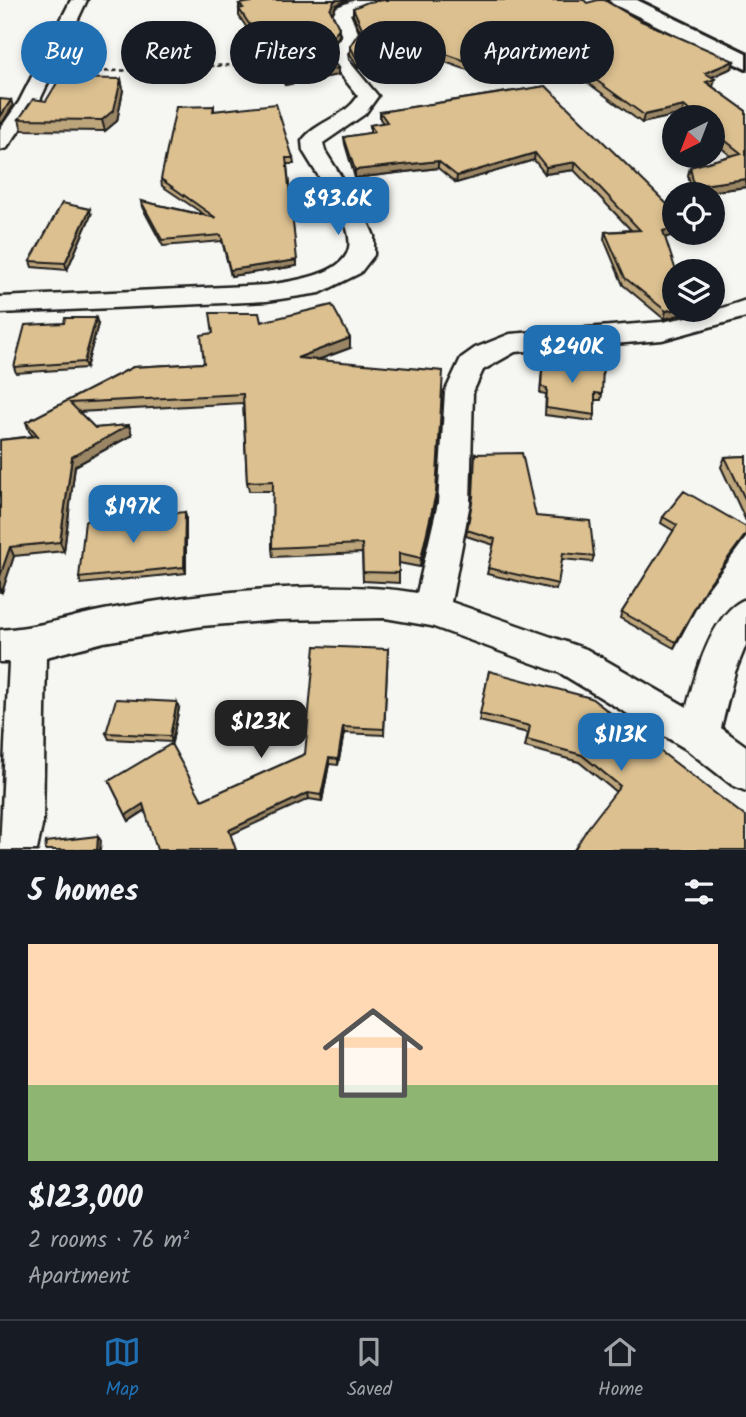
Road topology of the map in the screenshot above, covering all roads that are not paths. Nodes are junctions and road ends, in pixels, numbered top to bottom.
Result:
1 (79, 0) edge
2 (390, 0) edge
3 (620, 0) edge
4 (746, 62) edge
5 (0, 144) edge
6 (0, 305) edge
7 (746, 308) edge
8 (430, 611) junction
9 (746, 614) edge
10 (14, 645) edge
11 (700, 736) junction
12 (746, 771) edge
13 (15, 850) edge

1 - 5 street
2 - 6 street
3 - 4 street
7 - 8 street
8 - 10 street
8 - 11 street
9 - 11 street
10 - 13 street
11 - 12 street

